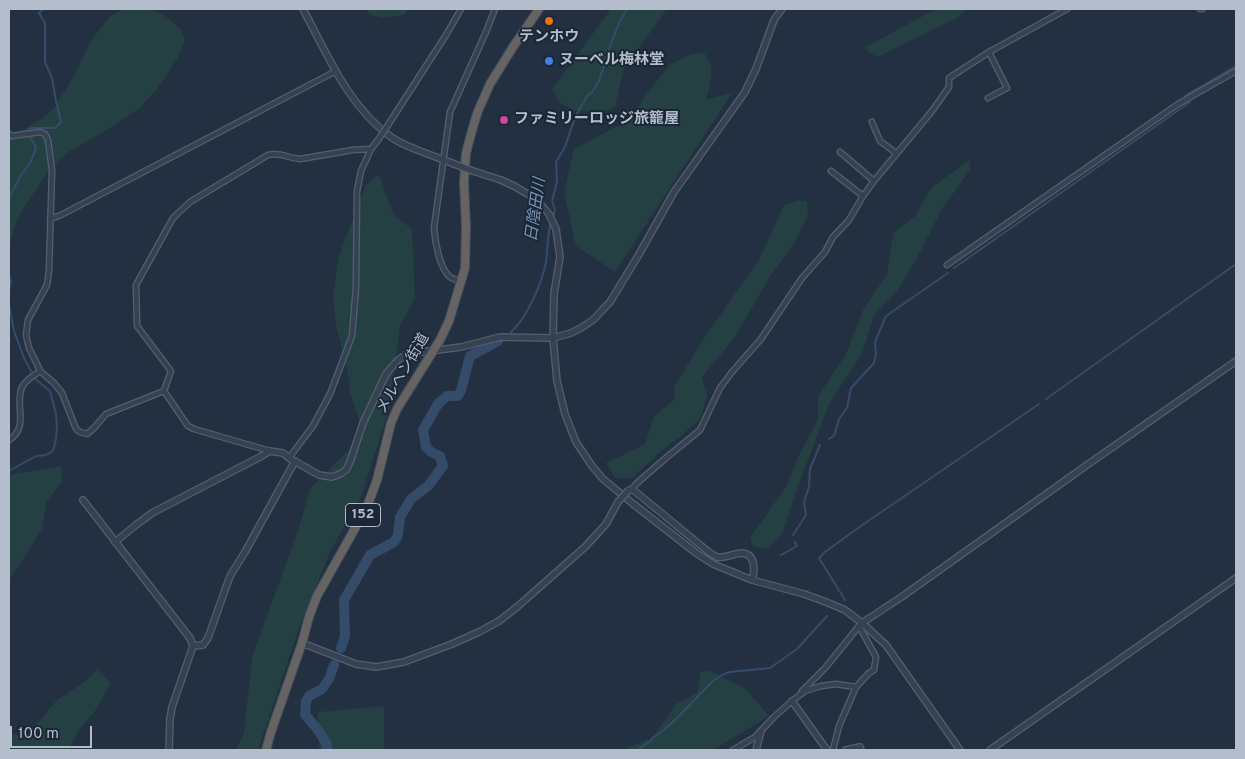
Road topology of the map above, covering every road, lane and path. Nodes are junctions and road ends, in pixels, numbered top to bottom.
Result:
1 (303, 9) edge
2 (461, 9) edge
3 (496, 9) edge
4 (539, 9) edge
5 (782, 9) edge
6 (1068, 9) edge
7 (989, 52) junction
8 (336, 71) junction
9 (1236, 71) edge
10 (988, 98) dead end
11 (872, 122) dead end
12 (9, 134) edge
13 (371, 149) junction
14 (840, 152) dead end
15 (896, 153) junction
16 (444, 160) junction
17 (832, 171) dead end
18 (874, 181) junction
19 (863, 196) junction
20 (50, 219) junction
21 (947, 265) dead end
22 (461, 281) junction
23 (553, 338) junction
24 (434, 350) junction
25 (1236, 361) edge
26 (40, 371) junction
27 (164, 391) junction
28 (9, 440) edge
29 (270, 451) junction
30 (292, 460) junction
31 (630, 490) junction
32 (82, 500) dead end
33 (115, 542) junction
34 (1236, 578) edge
35 (752, 580) junction
36 (860, 625) junction
37 (302, 644) junction
38 (193, 646) junction
39 (856, 687) junction
40 (792, 701) junction
41 (761, 731) junction
42 (169, 750) edge
43 (266, 750) edge
44 (733, 750) edge
45 (756, 750) edge
46 (827, 750) edge
47 (833, 750) edge
48 (846, 750) edge
49 (862, 750) edge
50 (960, 750) edge
51 (990, 750) edge

1 - 8 street
2 - 13 street, bridge
3 - 16 street
4 - 22 highway, メルヘン街道 / 152
5 - 23 street
6 - 7 street
7 - 10 street
7 - 15 street
8 - 16 street
8 - 20 street
9 - 21 street
11 - 15 street
12 - 20 street
13 - 27 street
13 - 30 street
14 - 18 street
15 - 18 street
16 - 22 street
16 - 23 street, bridge
17 - 19 street
18 - 19 street
19 - 31 street
20 - 26 street
22 - 24 highway, メルヘン街道 / 152
23 - 24 street
23 - 35 street
24 - 30 street
24 - 37 highway, メルヘン街道 / 152
25 - 36 street
26 - 27 street
26 - 28 street
27 - 29 street
29 - 30 street
29 - 33 street
30 - 38 street
31 - 35 street
31 - 37 street, bridge
32 - 33 street
33 - 38 street
34 - 51 street
35 - 36 street
36 - 39 street
36 - 40 street
36 - 50 street
37 - 43 highway, メルヘン街道 / 152
38 - 42 street
39 - 40 street
39 - 47 street
40 - 41 street
40 - 46 street
41 - 44 street
41 - 45 street
48 - 49 street

